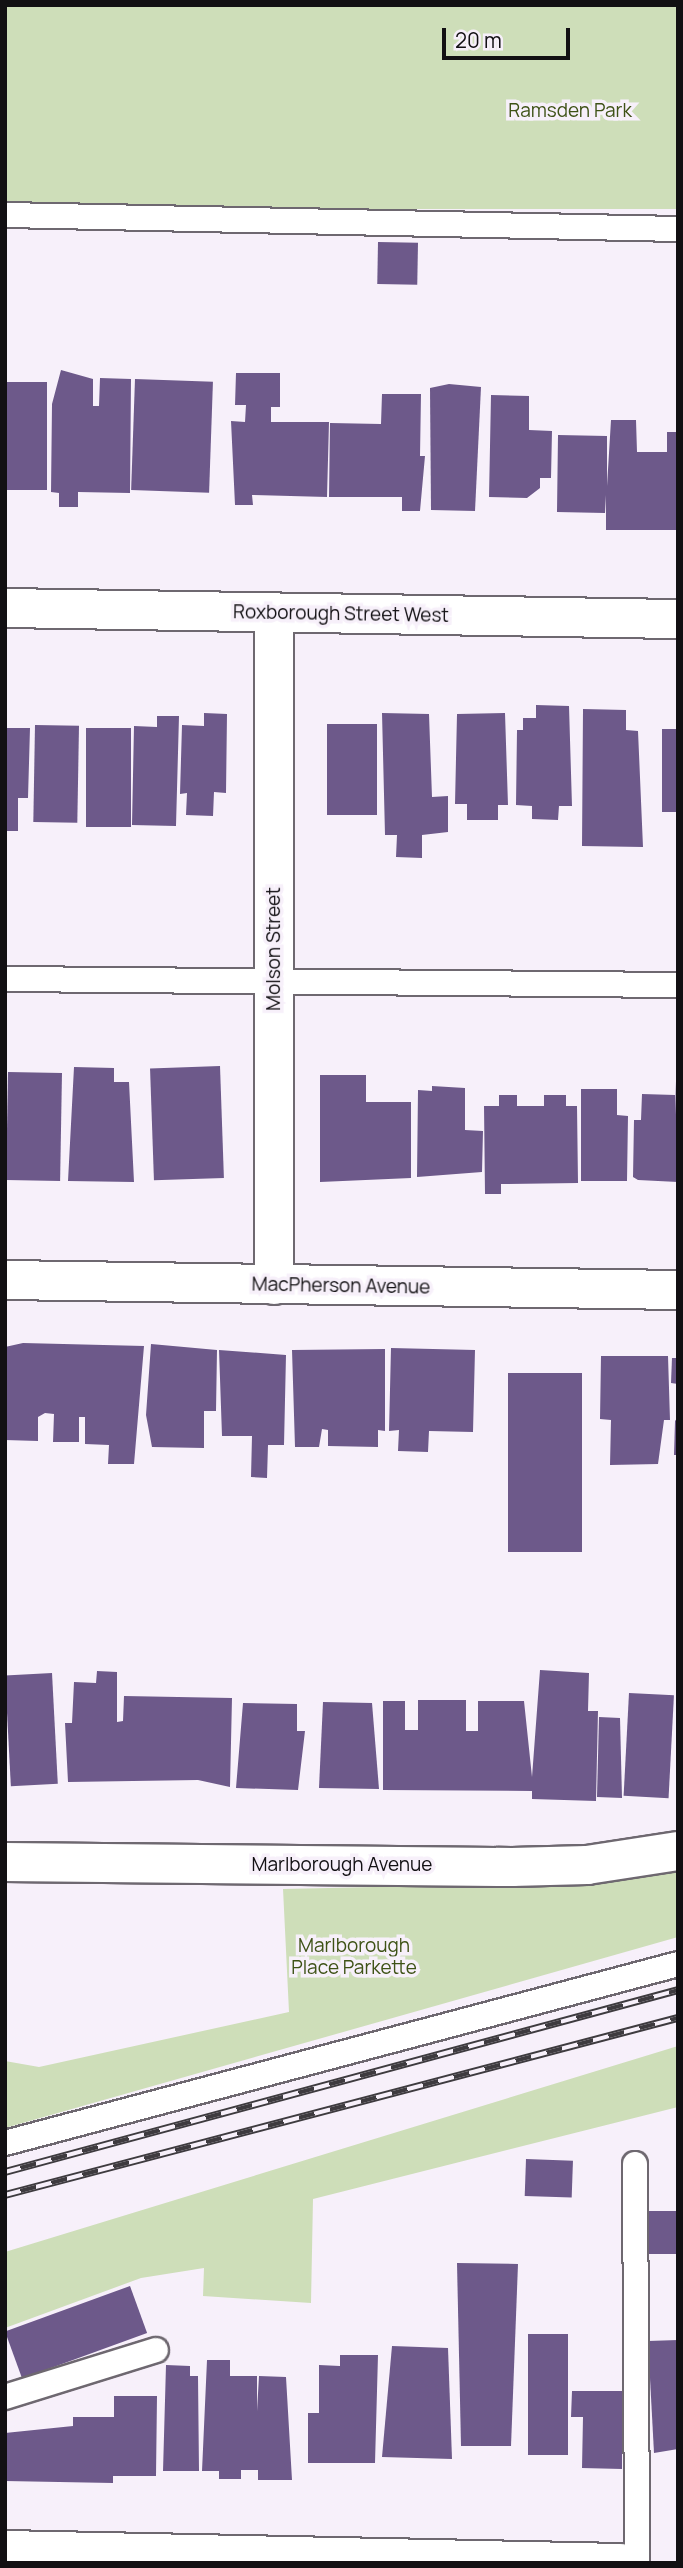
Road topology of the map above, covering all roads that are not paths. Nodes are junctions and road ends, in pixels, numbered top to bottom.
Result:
1 (5, 215) edge
2 (678, 229) edge
3 (5, 608) edge
4 (274, 613) junction
5 (678, 619) edge
6 (5, 979) edge
7 (274, 982) junction
8 (678, 985) edge
9 (5, 1280) edge
10 (274, 1285) junction
11 (678, 1290) edge
12 (678, 1851) edge
13 (5, 1862) edge
14 (678, 1964) edge
15 (5, 2143) edge
16 (635, 2164) dead end
17 (156, 2350) dead end
18 (5, 2397) edge
19 (5, 2550) edge
20 (621, 2563) edge
21 (636, 2563) edge

1 - 2 lane
3 - 4 street, Roxborough Street West
4 - 5 street, Roxborough Street West
4 - 7 street, Molson Street
6 - 7 lane
7 - 8 lane
7 - 10 street, Molson Street
9 - 10 street, MacPherson Avenue
10 - 11 street, MacPherson Avenue
12 - 13 street, Marlborough Avenue
14 - 15 lane
16 - 21 lane
17 - 18 lane
19 - 20 street

